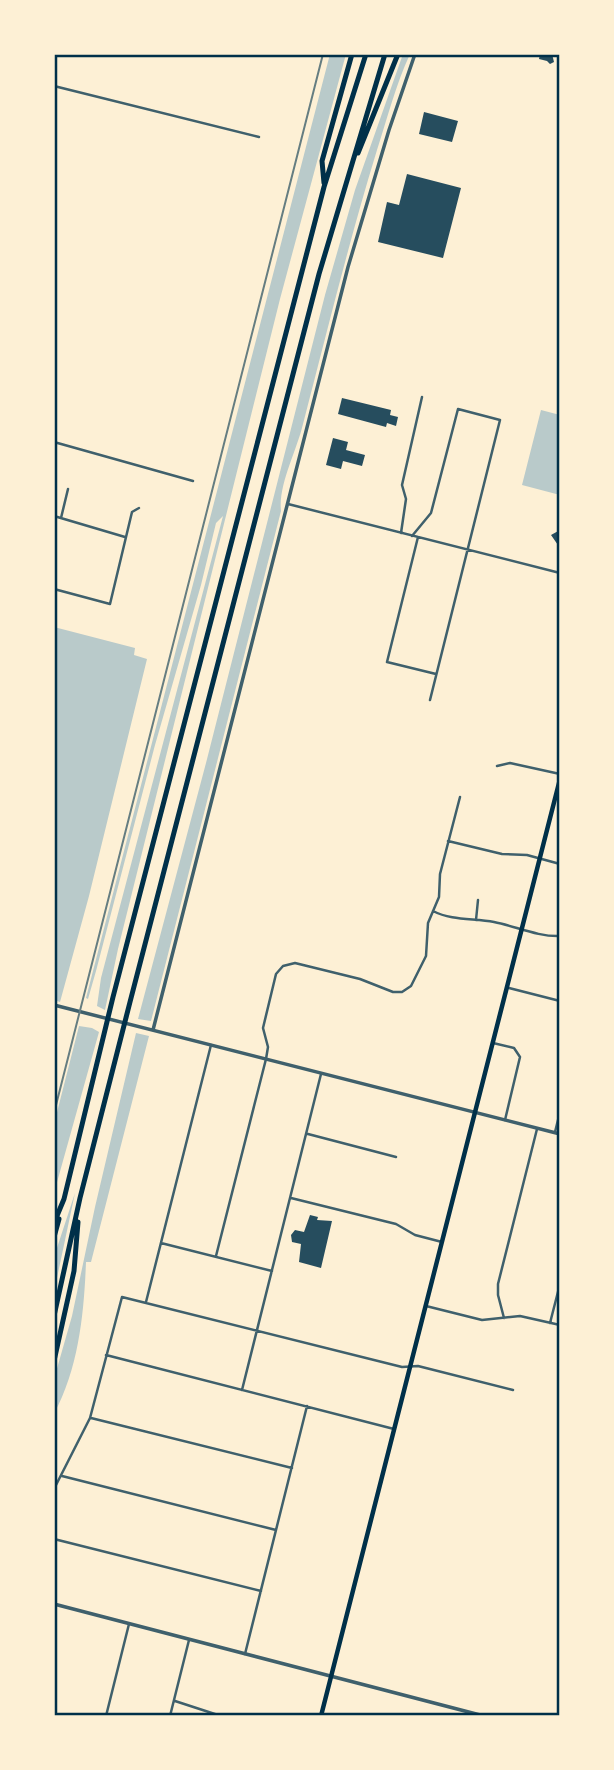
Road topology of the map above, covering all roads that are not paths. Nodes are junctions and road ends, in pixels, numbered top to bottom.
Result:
1 (352, 54) edge
2 (366, 54) edge
3 (385, 54) edge
4 (398, 54) edge
5 (415, 54) edge
6 (54, 86) edge
7 (259, 137) dead end
8 (346, 182) junction
9 (324, 187) junction
10 (422, 397) dead end
11 (54, 442) edge
12 (193, 481) dead end
13 (68, 489) dead end
14 (287, 504) junction
15 (139, 508) dead end
16 (54, 516) edge
17 (61, 518) junction
18 (401, 533) junction
19 (412, 536) junction
20 (126, 537) junction
21 (418, 537) junction
22 (468, 550) junction
23 (560, 573) edge
24 (54, 589) edge
25 (436, 674) junction
26 (430, 700) dead end
27 (497, 766) dead end
28 (560, 776) edge
29 (460, 797) dead end
30 (448, 841) junction
31 (540, 859) junction
32 (560, 864) edge
33 (478, 900) dead end
34 (433, 911) junction
35 (476, 920) junction
36 (522, 929) junction
37 (560, 936) edge
38 (507, 987) junction
39 (560, 1001) edge
40 (54, 1005) edge
41 (153, 1030) junction
42 (493, 1043) junction
43 (211, 1045) junction
44 (266, 1059) junction
45 (321, 1073) junction
46 (560, 1112) edge
47 (475, 1113) junction
48 (505, 1120) junction
49 (537, 1129) junction
50 (306, 1134) junction
51 (557, 1134) edge
52 (396, 1157) dead end
53 (80, 1198) junction
54 (290, 1198) junction
55 (64, 1199) junction
56 (54, 1223) edge
57 (54, 1237) edge
58 (442, 1242) junction
59 (161, 1243) junction
60 (216, 1256) junction
61 (272, 1270) junction
62 (560, 1284) edge
63 (146, 1302) junction
64 (425, 1306) junction
65 (54, 1316) edge
66 (504, 1318) junction
67 (550, 1323) junction
68 (560, 1325) edge
69 (257, 1330) junction
70 (106, 1355) junction
71 (54, 1361) edge
72 (410, 1367) junction
73 (242, 1390) junction
74 (513, 1390) dead end
75 (307, 1406) junction
76 (90, 1418) junction
77 (394, 1429) junction
78 (292, 1468) junction
79 (62, 1475) junction
80 (54, 1489) edge
81 (276, 1530) junction
82 (54, 1539) edge
83 (261, 1591) junction
84 (54, 1604) edge
85 (130, 1624) junction
86 (189, 1640) junction
87 (245, 1654) junction
88 (331, 1676) junction
89 (174, 1700) junction
90 (470, 1714) edge
91 (106, 1716) edge
92 (170, 1716) edge
93 (221, 1716) edge
94 (321, 1716) edge
95 (484, 1716) edge

1 - 9 highway
2 - 9 highway
3 - 8 highway
4 - 8 highway
5 - 14 street
6 - 7 street
8 - 53 highway
9 - 55 highway
10 - 18 street
11 - 12 street
13 - 17 street
14 - 18 street
14 - 41 street
15 - 20 street
16 - 17 street
17 - 20 street
18 - 19 street
19 - 21 street
19 - 22 street
20 - 24 street
21 - 22 street
21 - 25 street
22 - 23 street
22 - 25 street
25 - 26 street
27 - 28 street
28 - 31 main road
29 - 30 street
30 - 31 street
30 - 34 street
31 - 32 street
31 - 36 main road
33 - 35 street
34 - 35 street
34 - 44 street
35 - 36 street
36 - 37 street
36 - 38 main road
38 - 39 street
38 - 42 main road
40 - 41 street
41 - 43 street
42 - 47 main road
42 - 48 street
43 - 44 street
43 - 59 street
44 - 45 street
44 - 60 street
45 - 47 street
45 - 50 street
46 - 51 street
47 - 48 street
47 - 58 main road
48 - 49 street
49 - 51 street
49 - 66 street
50 - 52 street
50 - 54 street
53 - 65 highway
53 - 71 highway
54 - 58 street
54 - 61 street
55 - 56 highway
55 - 57 highway
58 - 64 main road
59 - 60 street
59 - 63 street
60 - 61 street
61 - 69 street
62 - 67 street
63 - 69 street
63 - 70 street
64 - 66 street
64 - 72 main road
66 - 67 street
67 - 68 street
69 - 72 street
69 - 73 street
70 - 73 street
70 - 76 street
72 - 74 street
72 - 77 main road
73 - 75 street
75 - 77 street
75 - 78 street
76 - 78 street
76 - 79 street
77 - 88 main road
78 - 81 street
79 - 80 street
79 - 81 street
81 - 83 street
82 - 83 street
83 - 87 street
84 - 85 street
85 - 86 street
85 - 91 street
86 - 87 street
86 - 89 street
87 - 88 street
88 - 90 street
88 - 94 main road
89 - 92 street
89 - 93 street
90 - 95 street

